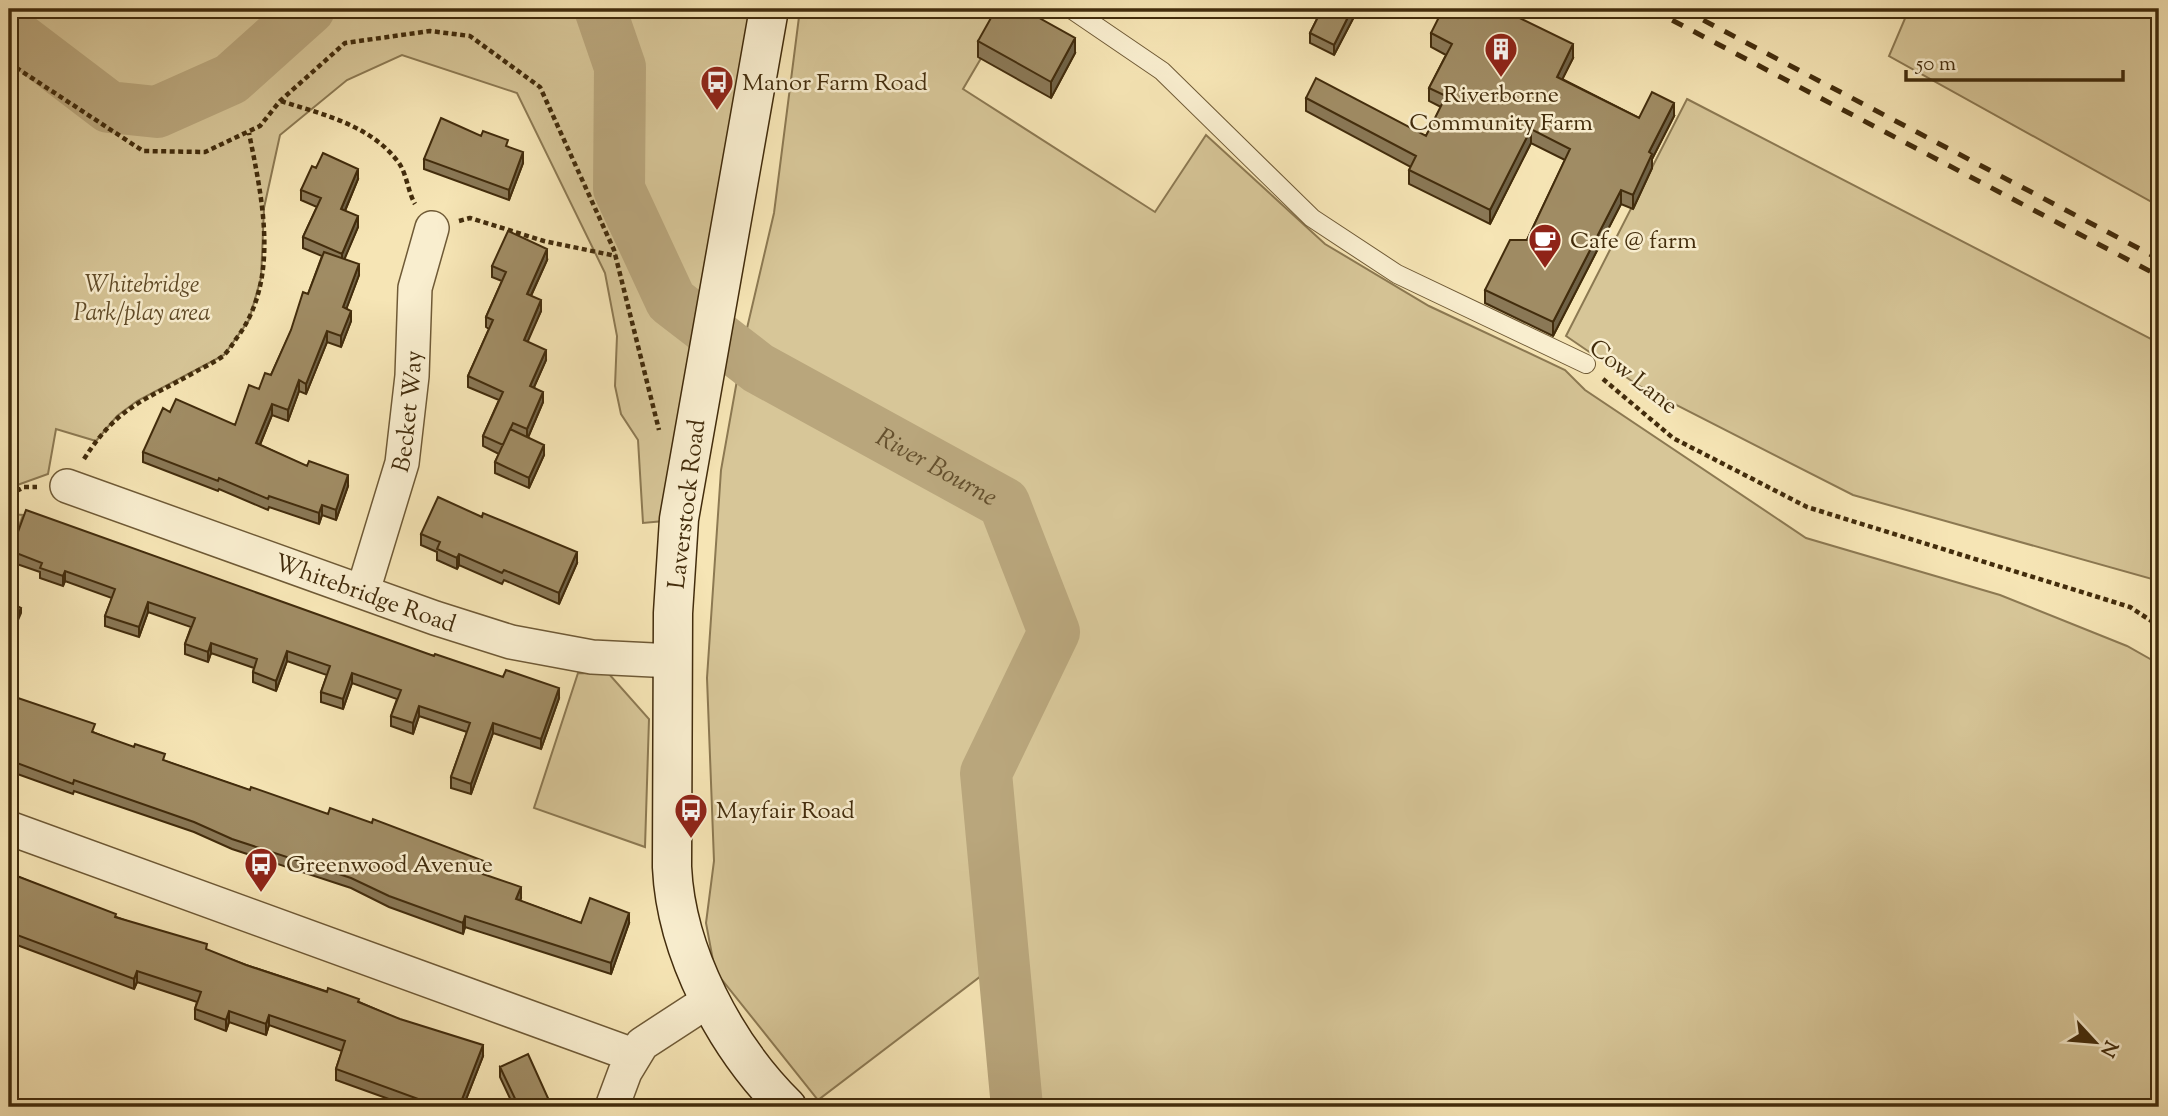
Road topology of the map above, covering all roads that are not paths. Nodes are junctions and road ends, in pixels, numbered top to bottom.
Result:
1 (769, 9) edge
2 (1071, 9) edge
3 (432, 228) road end
4 (1586, 364) road end
5 (67, 486) road end
6 (363, 592) junction
7 (673, 661) junction
8 (9, 828) edge
9 (711, 999) junction
10 (633, 1055) junction
11 (612, 1107) edge
12 (787, 1107) edge

1 - 7 street, Laverstock Road
2 - 4 lane, Cow Lane
3 - 6 street, Becket Way
5 - 6 street, Whitebridge Road
6 - 7 street, Whitebridge Road
7 - 9 street, Laverstock Road
8 - 10 street
9 - 10 street
9 - 12 street, Laverstock Road
10 - 11 street

